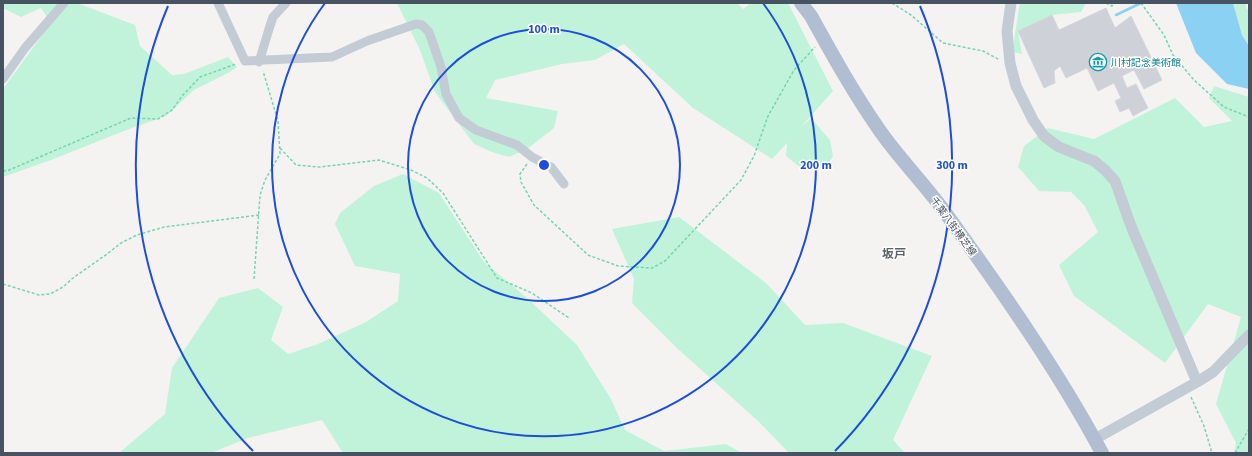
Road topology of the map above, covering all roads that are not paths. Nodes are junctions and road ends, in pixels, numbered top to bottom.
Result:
1 (64, 3) edge
2 (218, 3) edge
3 (286, 3) edge
4 (801, 3) edge
5 (1011, 3) edge
6 (259, 62) junction
7 (3, 79) edge
8 (564, 184) dead end
9 (1249, 335) edge
10 (1192, 385) junction
11 (1095, 439) junction
12 (1102, 453) edge

1 - 7 street
2 - 6 street
3 - 6 street
4 - 11 main road, 千葉八街横芝線
5 - 10 street
6 - 8 street
9 - 10 street
10 - 11 street
11 - 12 main road, 千葉八街横芝線

